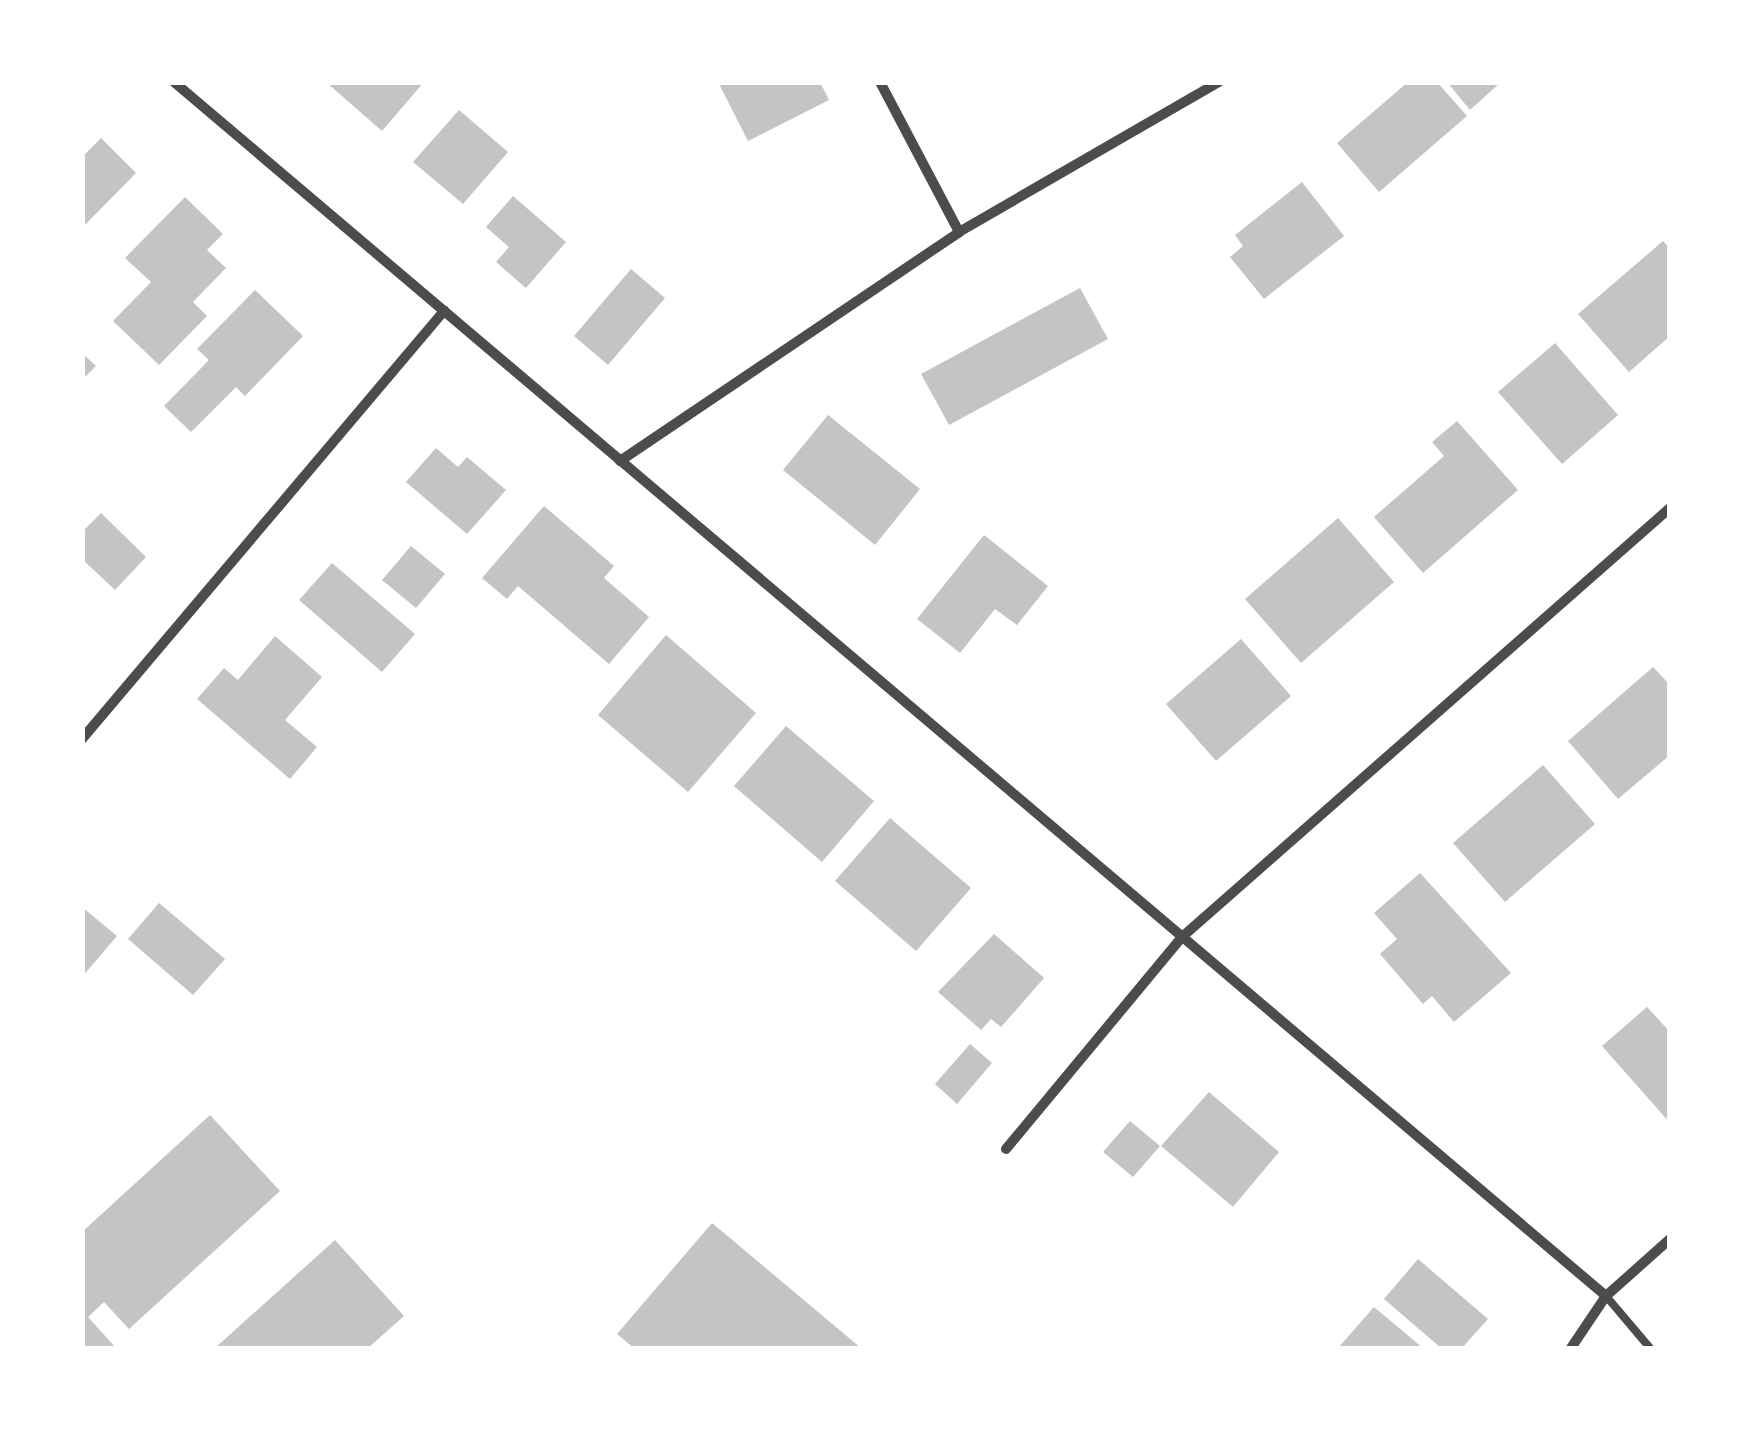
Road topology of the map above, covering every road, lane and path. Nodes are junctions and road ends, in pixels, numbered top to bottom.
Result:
1 (174, 82) edge
2 (880, 82) edge
3 (1219, 82) edge
4 (960, 232) junction
5 (444, 311) junction
6 (620, 460) junction
7 (1670, 508) edge
8 (82, 739) edge
9 (1182, 937) junction
10 (1006, 1148) dead end
11 (1670, 1239) edge
12 (1606, 1296) junction
13 (1572, 1348) edge
14 (1650, 1348) edge

1 - 5 street
2 - 4 street
3 - 4 street
4 - 6 street
5 - 6 street
5 - 8 street
6 - 9 street
7 - 9 street
9 - 10 street
9 - 12 street
11 - 12 street
12 - 13 street
12 - 14 lane

